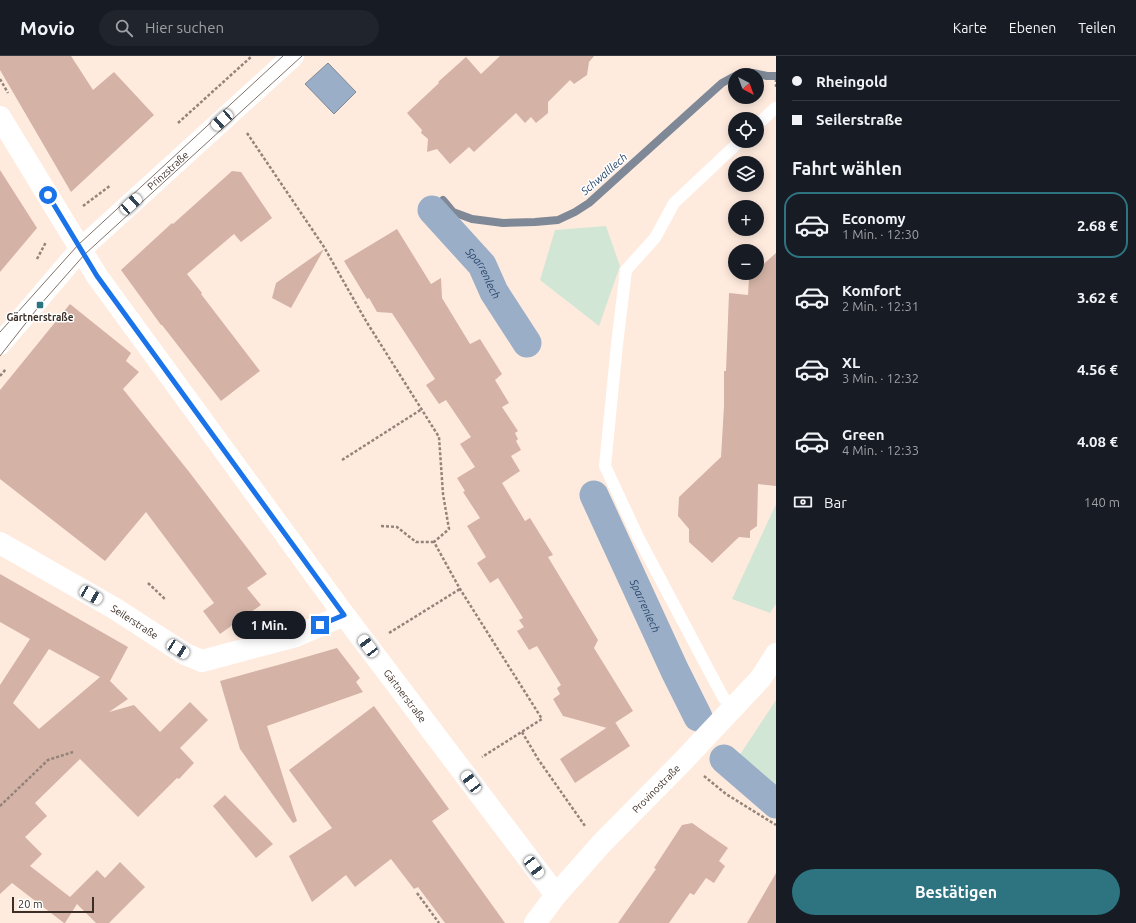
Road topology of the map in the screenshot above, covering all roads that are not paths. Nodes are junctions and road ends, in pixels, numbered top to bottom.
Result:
1 (292, 56) edge
2 (776, 108) edge
3 (0, 117) edge
4 (764, 118) edge
5 (733, 148) edge
6 (80, 250) junction
7 (0, 344) edge
8 (0, 543) edge
9 (344, 615) junction
10 (776, 654) edge
11 (733, 708) junction
12 (556, 895) junction
13 (535, 923) edge

1 - 6 street, Prinzstraße
2 - 4 lane
3 - 6 street, Gärtnerstraße
5 - 11 lane
6 - 7 street, Prinzstraße
6 - 9 street, Gärtnerstraße
8 - 9 street, Seilerstraße
9 - 12 street, Gärtnerstraße
10 - 11 street, Provinostraße
11 - 12 street, Provinostraße
12 - 13 street, Provinostraße

